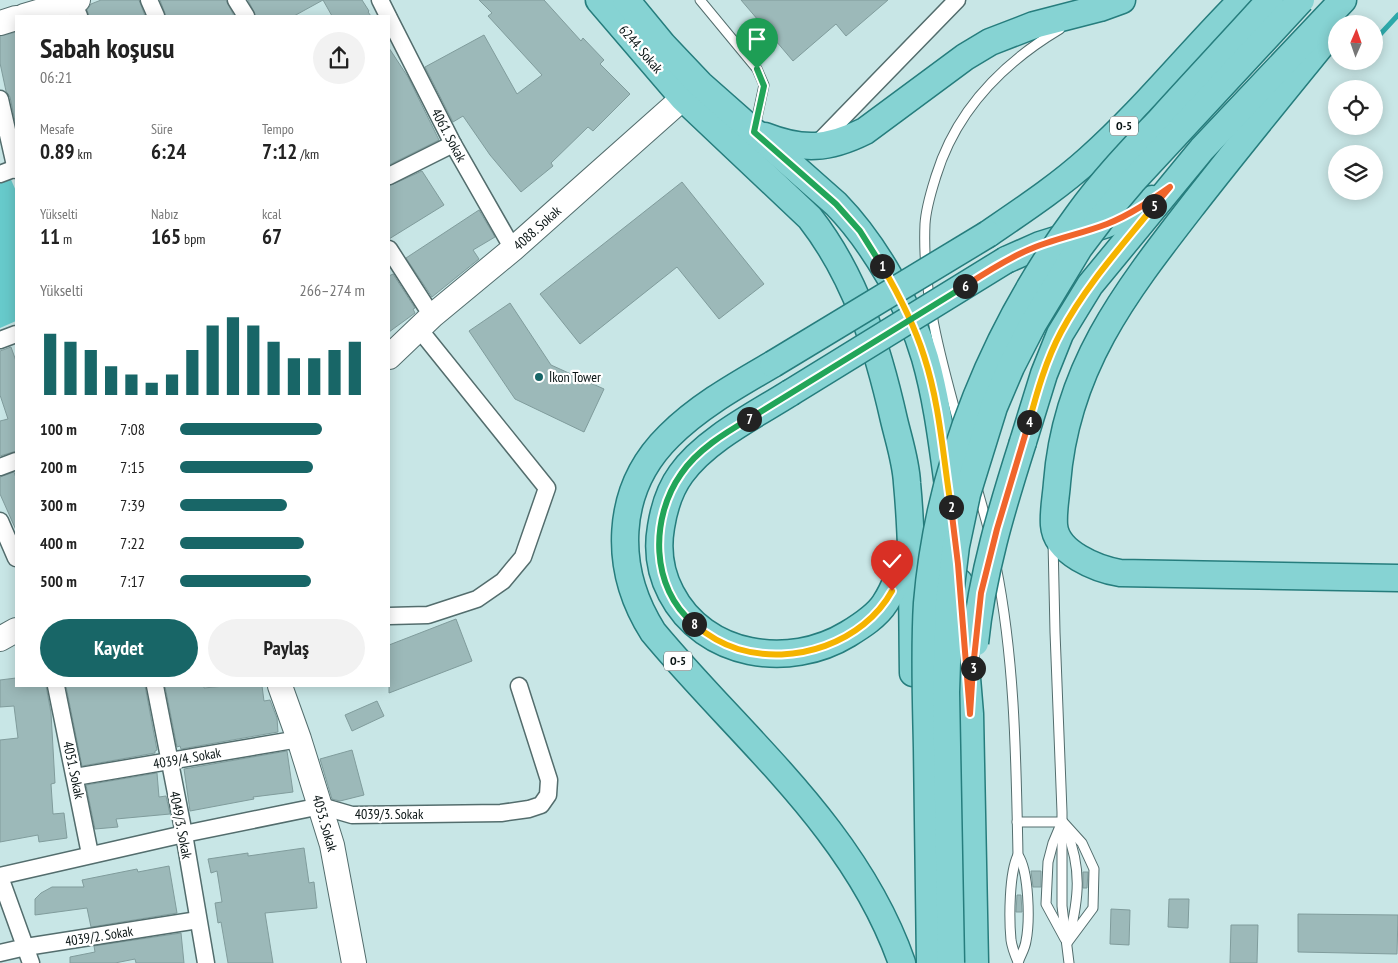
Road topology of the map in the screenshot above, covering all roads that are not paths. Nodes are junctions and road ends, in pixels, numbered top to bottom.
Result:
1 (149, 0) edge
2 (236, 0) edge
3 (380, 0) edge
4 (599, 0) edge
5 (626, 0) edge
6 (700, 0) edge
7 (957, 0) edge
8 (1242, 0) edge
9 (1270, 0) edge
10 (1301, 0) edge
11 (1343, 0) edge
12 (1358, 0) edge
13 (1111, 4) edge
14 (77, 6) edge
15 (29, 15) edge
16 (156, 15) edge
17 (245, 15) edge
18 (387, 15) edge
19 (1346, 15) edge
20 (15, 18) edge
21 (390, 21) edge
22 (0, 23) edge
23 (1328, 37) edge
24 (692, 91) junction
25 (0, 99) edge
26 (7, 115) edge
27 (754, 132) junction
28 (454, 144) junction
29 (814, 147) junction
30 (15, 163) edge
31 (15, 169) edge
32 (0, 174) edge
33 (390, 176) edge
34 (1170, 187) junction
35 (514, 249) junction
36 (390, 251) edge
37 (426, 323) junction
38 (15, 334) edge
39 (0, 340) edge
40 (390, 357) edge
41 (15, 461) edge
42 (0, 467) edge
43 (0, 521) edge
44 (1054, 526) junction
45 (911, 534) junction
46 (15, 556) edge
47 (1398, 578) edge
48 (390, 616) edge
49 (15, 631) edge
50 (0, 639) edge
51 (519, 686) dead end
52 (56, 687) edge
53 (155, 687) edge
54 (280, 687) edge
55 (970, 714) junction
56 (299, 738) junction
57 (168, 761) junction
58 (75, 777) junction
59 (321, 806) junction
60 (1017, 822) junction
61 (1063, 822) junction
62 (184, 834) junction
63 (90, 854) junction
64 (1018, 855) junction
65 (0, 876) edge
66 (198, 920) junction
67 (1067, 943) junction
68 (26, 947) junction
69 (0, 953) edge
70 (1018, 962) edge
71 (31, 963) edge
72 (206, 963) edge
73 (354, 963) edge
74 (902, 963) edge
75 (918, 963) edge
76 (930, 963) edge
77 (951, 963) edge
78 (975, 963) edge
79 (1069, 963) edge

1 - 16 street
2 - 17 street
3 - 18 street, 4061. Sokak
4 - 24 main road, 6244. Sokak
5 - 24 main road, 6244. Sokak
6 - 27 lane
7 - 29 street
8 - 74 main road, O-5, bridge
9 - 76 main road, bridge
10 - 77 main road, bridge
11 - 34 main road
12 - 19 main road
13 - 29 main road
13 - 60 lane
14 - 15 street
20 - 22 street
21 - 28 street, 4061. Sokak
23 - 44 main road
24 - 27 main road
24 - 35 street, 4088. Sokak
24 - 45 main road
25 - 26 street
26 - 30 street
27 - 29 main road
27 - 55 main road
28 - 33 street
28 - 35 street, 4061. Sokak
31 - 32 street
34 - 45 main road, bridge
34 - 55 main road, bridge
35 - 37 street, 4088. Sokak
36 - 37 street
37 - 40 street, 4088. Sokak
37 - 48 street
38 - 39 street
41 - 42 street
43 - 46 street
44 - 47 main road
44 - 61 lane
45 - 75 main road
49 - 50 street
51 - 59 street, 4039/3. Sokak
52 - 58 street, 4051. Sokak
53 - 57 street, 4049/3. Sokak
54 - 56 street, 4053. Sokak
55 - 78 main road
56 - 57 street, 4039/4. Sokak
56 - 59 street, 4053. Sokak
57 - 58 street, 4039/4. Sokak
57 - 62 street, 4049/3. Sokak
58 - 63 street, 4051. Sokak
59 - 62 street, 4039/3. Sokak
59 - 73 street, 4053. Sokak
60 - 61 lane
60 - 64 lane
61 - 67 lane
61 - 67 lane
61 - 67 lane
61 - 67 lane
62 - 63 street, 4039/3. Sokak
62 - 66 street, 4049/3. Sokak
63 - 65 street, 4039/3. Sokak
64 - 70 lane
64 - 70 lane
65 - 68 street
66 - 68 street, 4039/2. Sokak
66 - 72 street, 4049/3. Sokak
67 - 79 lane
68 - 69 street, 4039/2. Sokak
68 - 71 street

